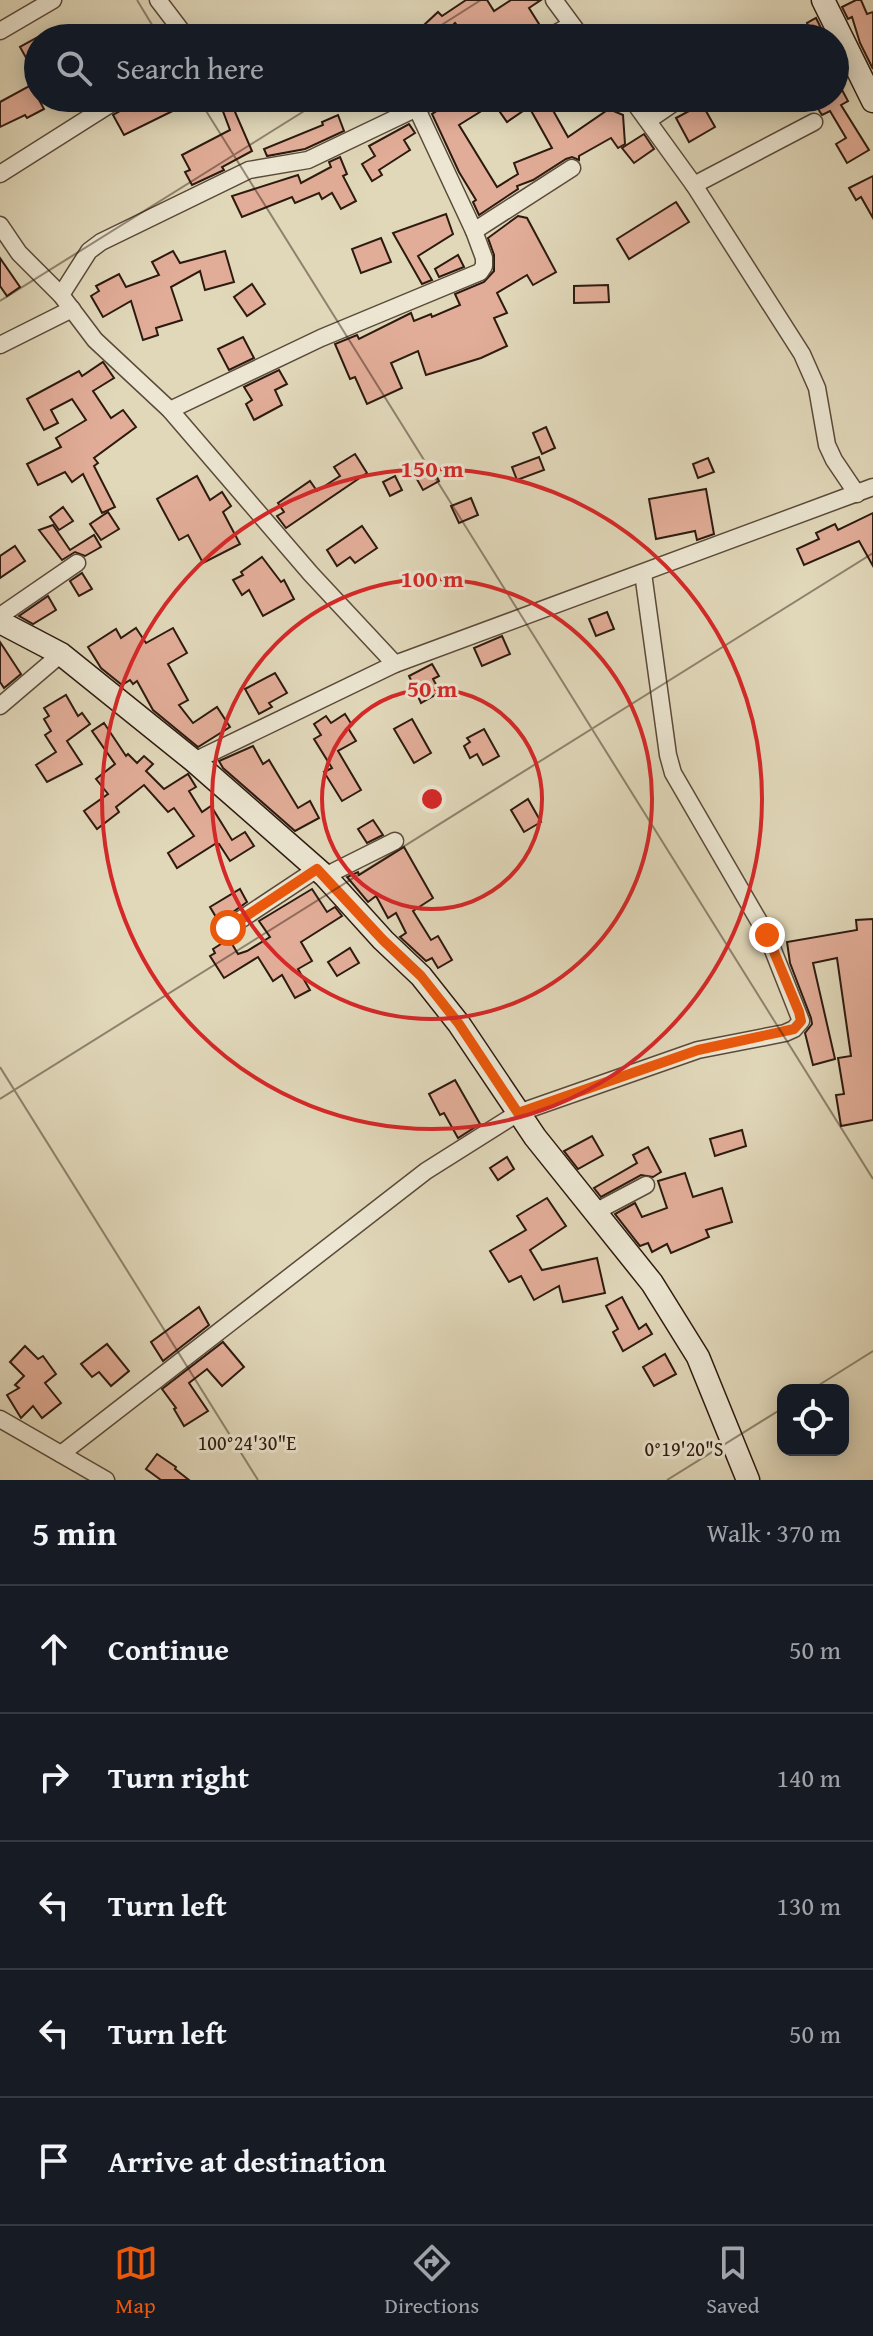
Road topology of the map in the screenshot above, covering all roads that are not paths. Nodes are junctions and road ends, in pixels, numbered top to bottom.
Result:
1 (53, 0) edge
2 (158, 0) edge
3 (554, 0) edge
4 (823, 0) edge
5 (176, 24) edge
6 (571, 24) edge
7 (835, 24) edge
8 (0, 31) edge
9 (849, 53) edge
10 (873, 101) edge
11 (98, 112) edge
12 (411, 112) edge
13 (418, 112) edge
14 (642, 112) edge
15 (661, 112) edge
16 (649, 120) junction
17 (814, 122) dead end
18 (572, 168) dead end
19 (0, 174) edge
20 (694, 185) junction
21 (0, 225) edge
22 (474, 231) junction
23 (66, 302) junction
24 (0, 345) edge
25 (170, 410) junction
26 (873, 487) edge
27 (857, 494) junction
28 (77, 563) dead end
29 (643, 573) junction
30 (0, 619) edge
31 (61, 654) junction
32 (395, 664) junction
33 (0, 706) edge
34 (194, 761) junction
35 (395, 841) dead end
36 (321, 873) junction
37 (228, 928) dead end
38 (518, 1113) junction
39 (646, 1185) dead end
40 (595, 1212) junction
41 (0, 1419) edge
42 (61, 1454) junction
43 (106, 1480) edge
44 (748, 1480) edge

1 - 8 street
2 - 5 street
3 - 6 street
4 - 7 street
9 - 10 street
11 - 19 street
12 - 23 street
13 - 22 street
14 - 16 street
15 - 16 street
16 - 20 street
17 - 20 street
18 - 22 street
20 - 27 street
21 - 23 street
22 - 25 street
23 - 24 street
23 - 25 street
25 - 32 street
26 - 27 street
27 - 29 street
28 - 30 street
29 - 32 street
29 - 38 street
30 - 31 street
31 - 33 street
31 - 34 street
32 - 34 street
34 - 36 street
35 - 36 street
36 - 37 street
36 - 38 street
38 - 40 street
38 - 42 street
39 - 40 street
40 - 44 street
41 - 42 street
42 - 43 street

